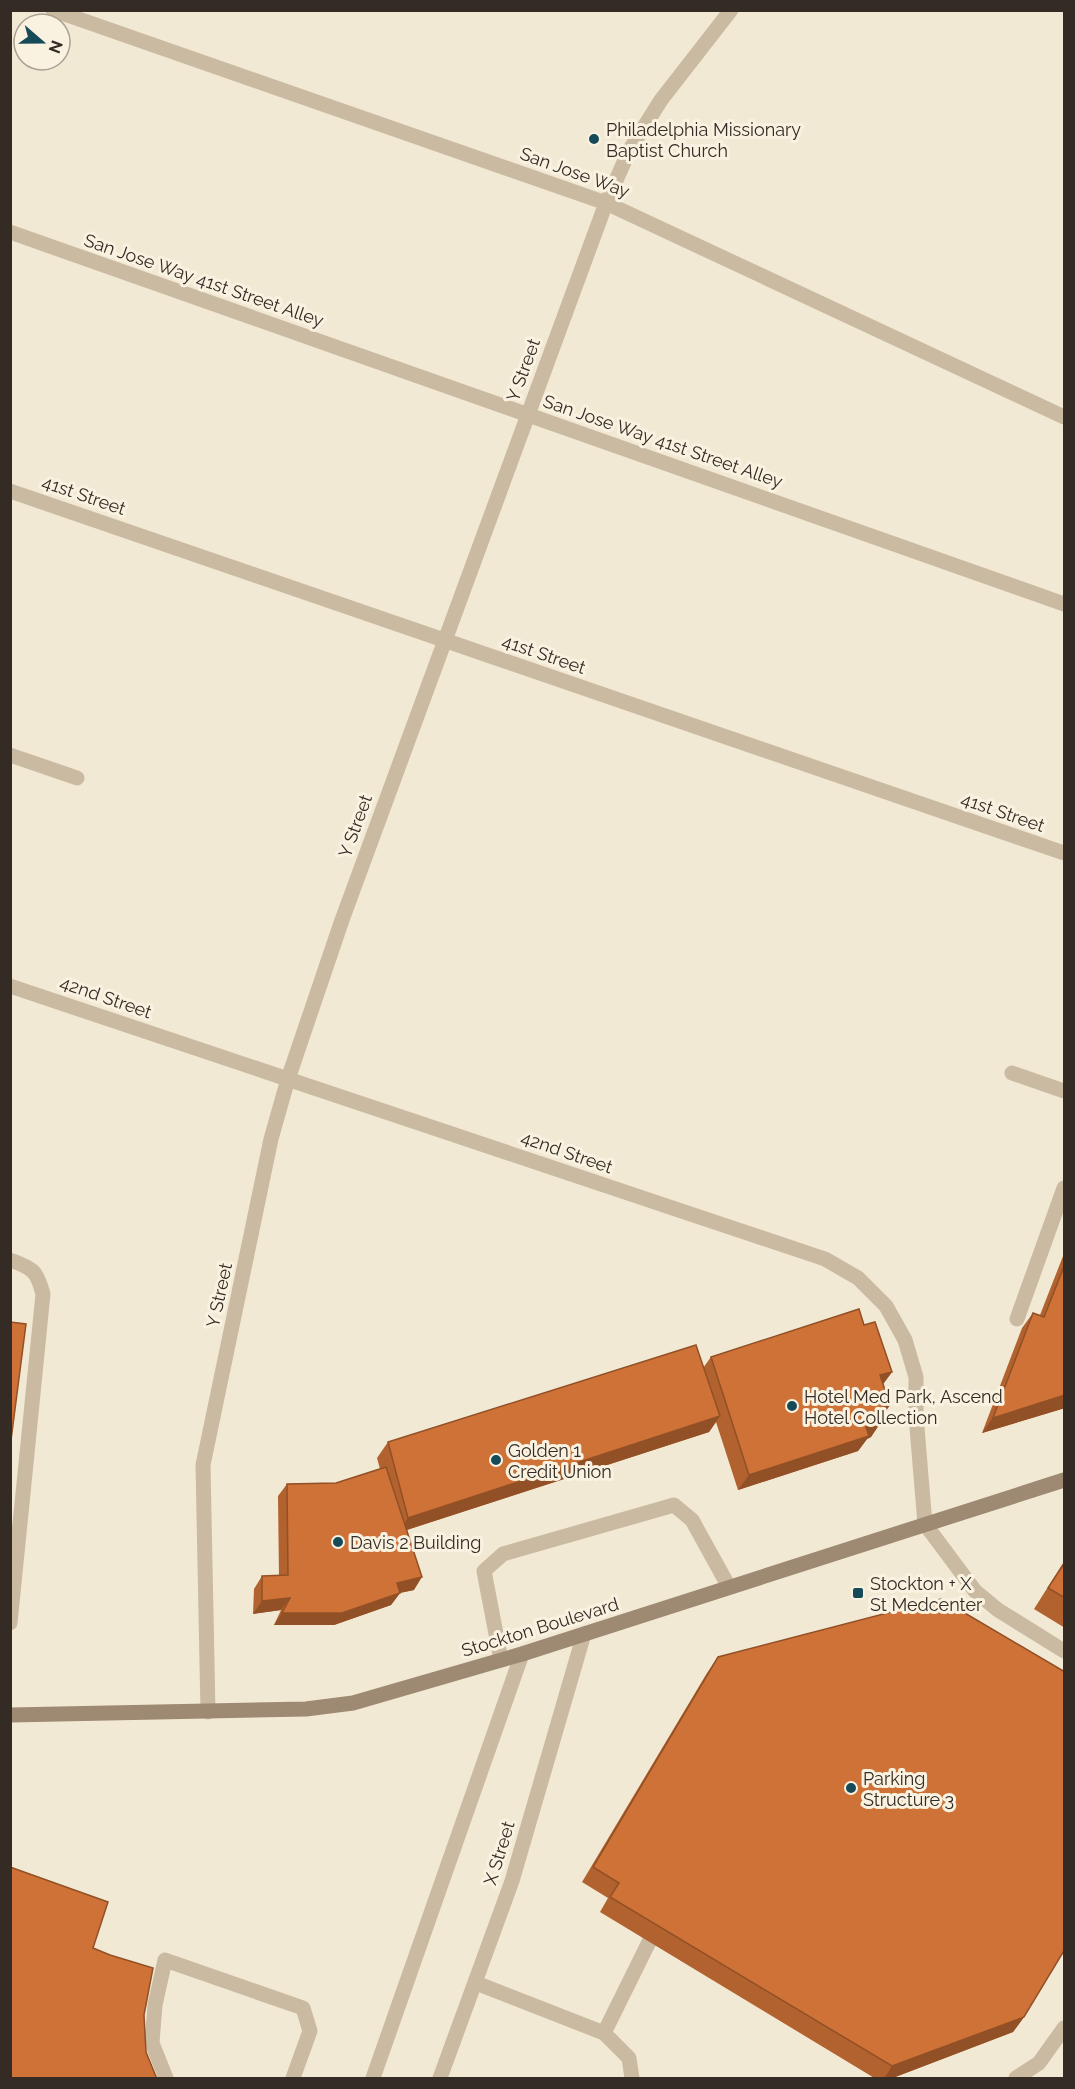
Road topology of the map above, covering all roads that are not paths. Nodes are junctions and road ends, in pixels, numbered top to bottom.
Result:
1 (53, 10) edge
2 (731, 10) edge
3 (606, 202) junction
4 (10, 232) edge
5 (528, 414) junction
6 (1065, 417) edge
7 (10, 490) edge
8 (1065, 604) edge
9 (444, 640) junction
10 (10, 754) edge
11 (77, 778) dead end
12 (1065, 854) edge
13 (10, 986) edge
14 (1012, 1073) dead end
15 (288, 1079) junction
16 (1065, 1091) edge
17 (1065, 1188) edge
18 (10, 1260) edge
19 (1017, 1319) dead end
20 (1065, 1480) edge
21 (925, 1524) junction
22 (729, 1587) junction
23 (10, 1623) edge
24 (584, 1635) junction
25 (1065, 1651) edge
26 (522, 1654) junction
27 (501, 1660) junction
28 (208, 1712) junction
29 (10, 1715) edge
30 (649, 1942) edge
31 (476, 1983) junction
32 (1065, 2028) edge
33 (604, 2033) junction
34 (166, 2079) edge
35 (293, 2079) edge
36 (373, 2079) edge
37 (440, 2079) edge
38 (632, 2079) edge
39 (1016, 2079) edge

1 - 3 street, San Jose Way
2 - 3 street, Y Street
3 - 5 street, Y Street
3 - 6 street, San Jose Way
4 - 5 street, San Jose Way 41st Street Alley
5 - 8 street, San Jose Way 41st Street Alley
5 - 9 street, Y Street
7 - 9 street, 41st Street
9 - 12 street, 41st Street
9 - 15 street, Y Street
10 - 11 street
13 - 15 street, 42nd Street
14 - 16 street
15 - 21 street, 42nd Street
15 - 28 street, Y Street
17 - 19 street
18 - 23 street
20 - 21 main road, Stockton Boulevard
21 - 22 main road, Stockton Boulevard
21 - 25 street
22 - 24 main road, Stockton Boulevard
22 - 27 street
24 - 26 main road, Stockton Boulevard
24 - 31 street, X Street
26 - 27 main road, Stockton Boulevard
26 - 36 street
27 - 28 main road, Stockton Boulevard
28 - 29 main road, Stockton Boulevard
30 - 33 street
31 - 33 street
31 - 37 street, X Street
32 - 39 street
33 - 38 street
34 - 35 street

